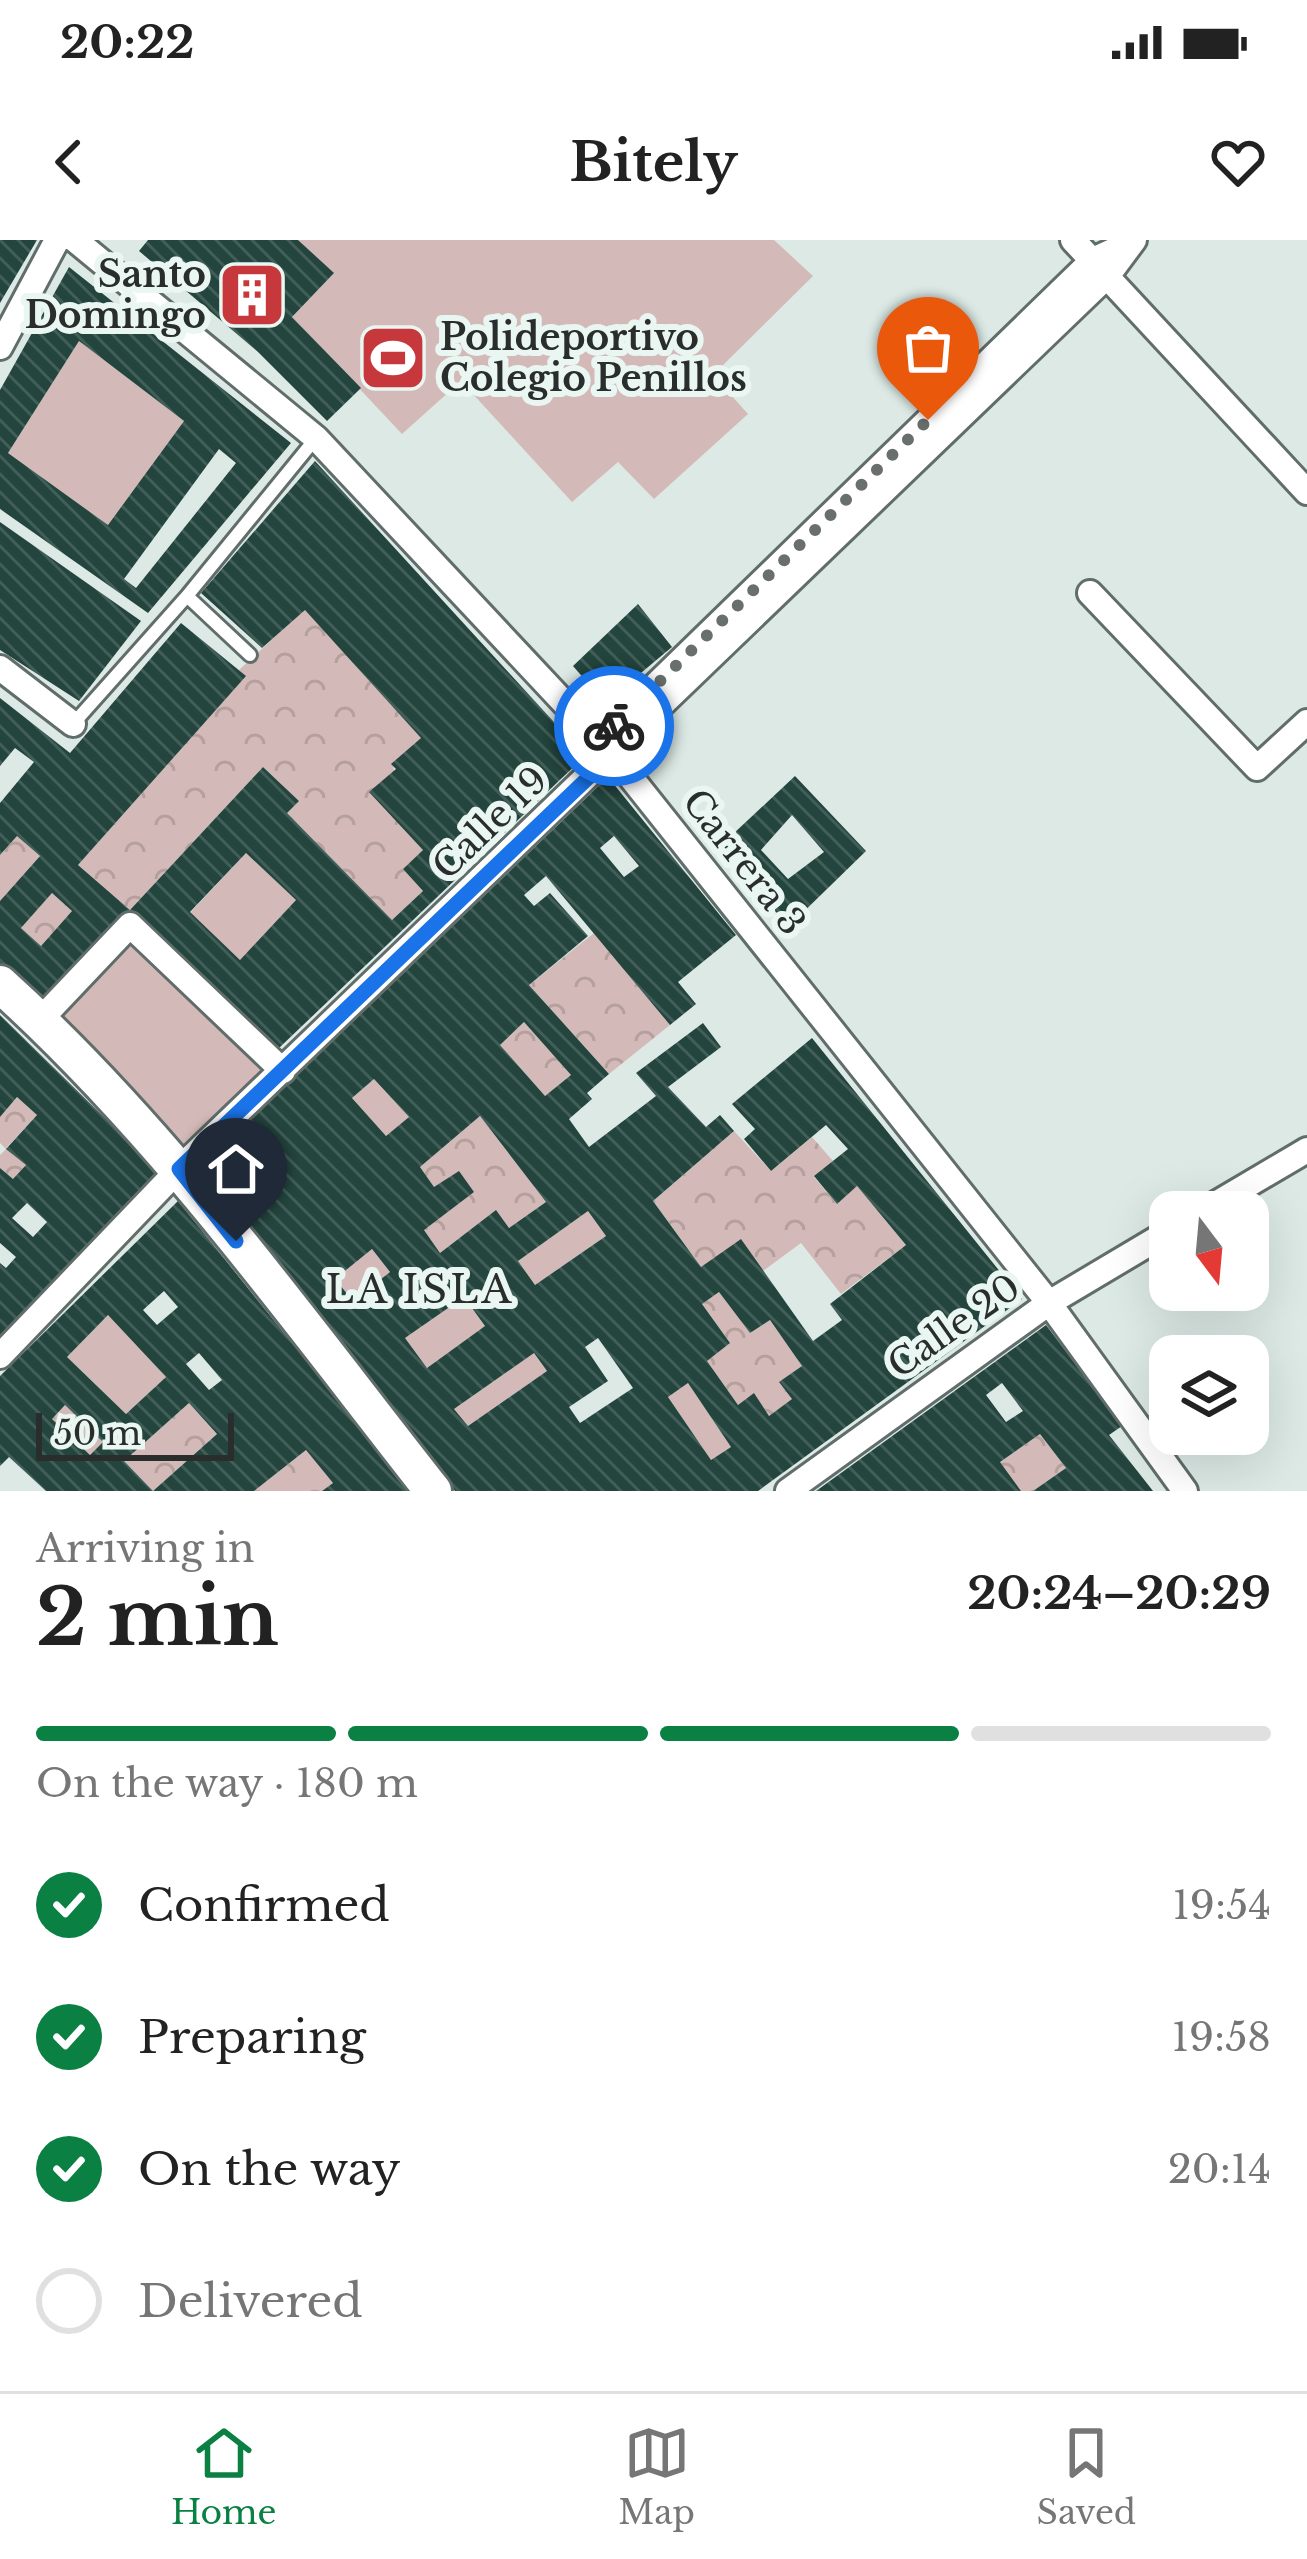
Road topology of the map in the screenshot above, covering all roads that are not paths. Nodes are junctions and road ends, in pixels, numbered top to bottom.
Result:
1 (56, 240) edge
2 (75, 240) edge
3 (1073, 240) edge
4 (1132, 241) edge
5 (1100, 267) junction
6 (0, 347) edge
7 (316, 438) junction
8 (1307, 492) edge
9 (1090, 593) dead end
10 (187, 596) junction
11 (250, 655) dead end
12 (0, 668) edge
13 (1307, 722) edge
14 (73, 724) joint
15 (606, 747) junction
16 (0, 984) edge
17 (40, 1020) junction
18 (283, 1071) junction
19 (1307, 1150) edge
20 (179, 1169) junction
21 (1238, 1191) edge
22 (1149, 1243) edge
23 (1049, 1303) junction
24 (0, 1356) edge
25 (433, 1491) edge
26 (788, 1491) edge
27 (1185, 1491) edge

1 - 6 street
2 - 7 street, Carrera 3
3 - 5 street
4 - 5 street, Calle 19
5 - 8 street
5 - 15 street, Calle 19
7 - 10 lane
7 - 15 street, Carrera 3
9 - 13 street
10 - 11 lane
10 - 14 lane
12 - 14 street
15 - 18 street, Calle 19
15 - 23 street, Carrera 3
16 - 17 main road
17 - 18 street
17 - 20 main road
18 - 20 street, Calle 19
19 - 21 street
20 - 24 street, Calle 19
20 - 25 main road
22 - 23 street, Calle 20
23 - 26 street, Calle 20
23 - 27 street, Carrera 3

